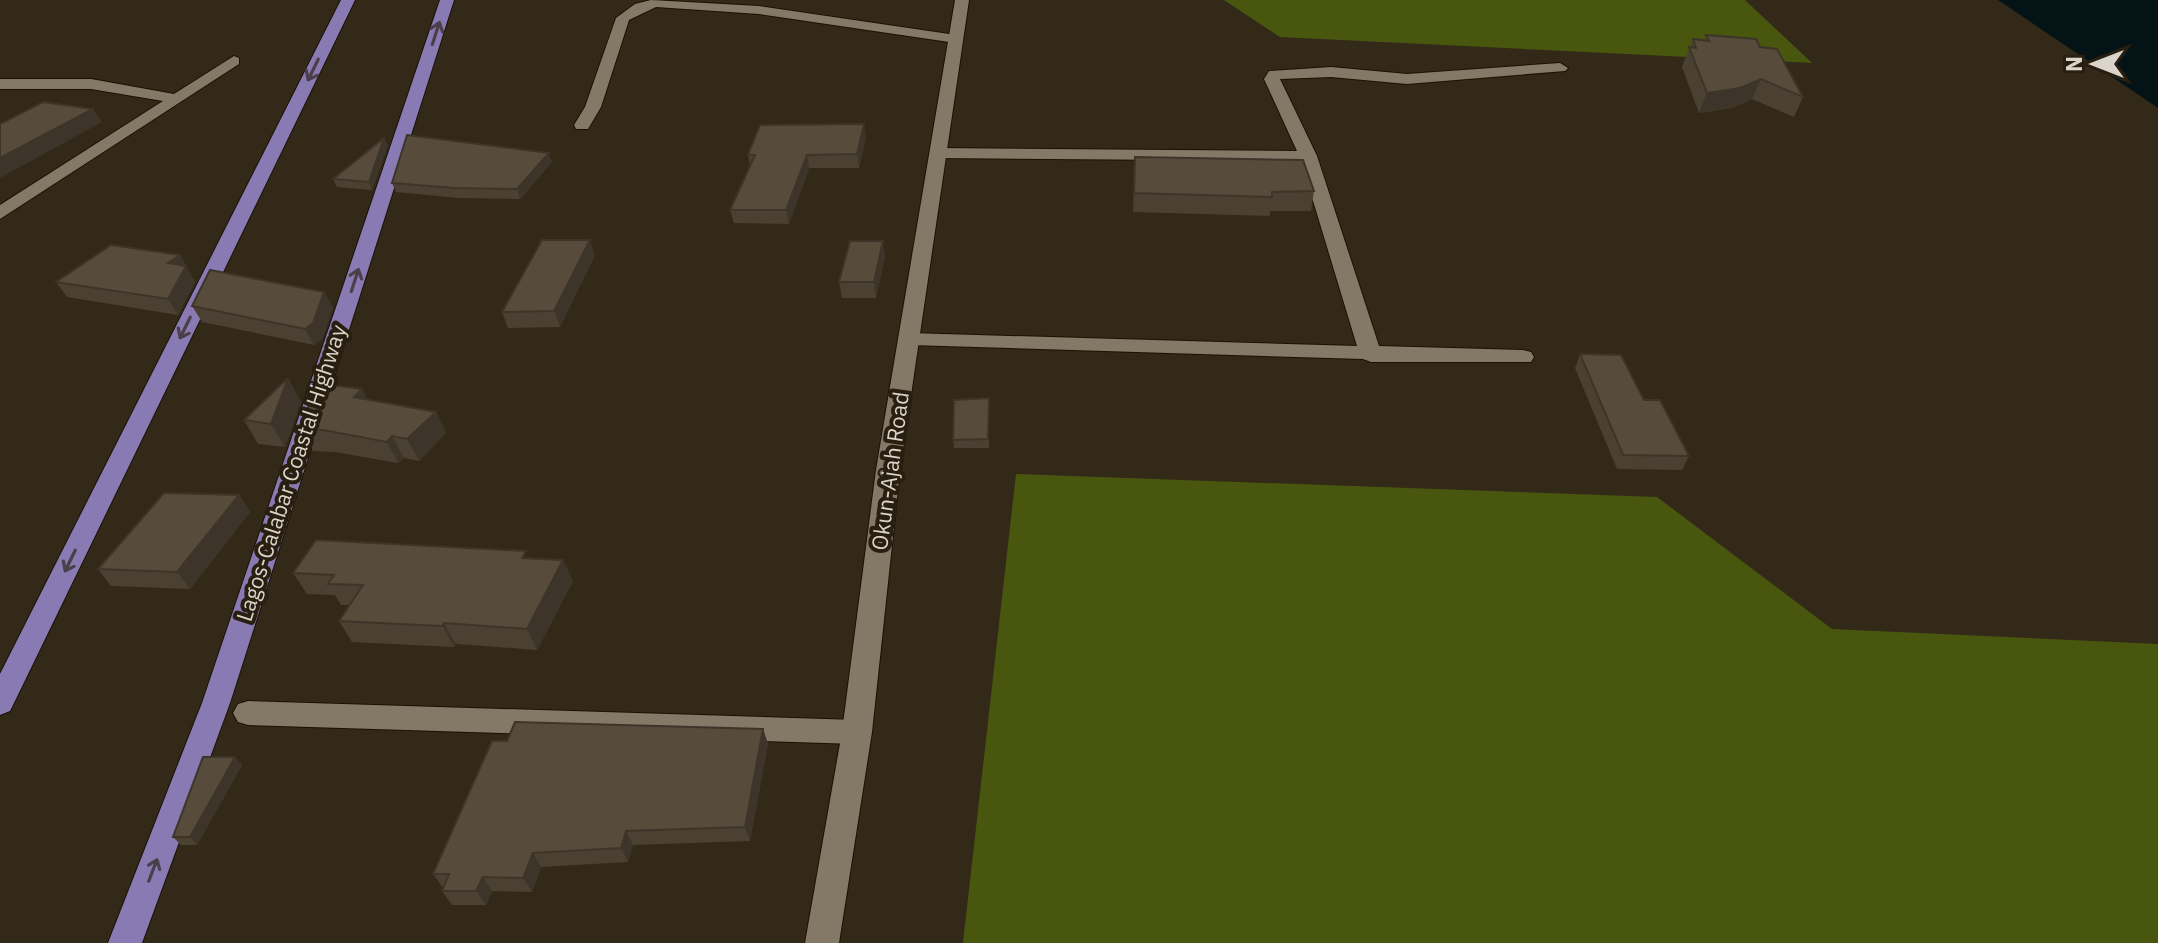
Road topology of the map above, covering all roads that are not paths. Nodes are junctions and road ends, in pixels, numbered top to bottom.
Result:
1 (348, 0) edge
2 (447, 0) edge
3 (962, 0) edge
4 (956, 39) junction
5 (234, 61) dead end
6 (1560, 68) dead end
7 (0, 84) edge
8 (177, 99) junction
9 (582, 125) dead end
10 (939, 153) junction
11 (1308, 156) junction
12 (0, 213) edge
13 (909, 339) junction
14 (1371, 355) junction
15 (1523, 357) dead end
16 (0, 703) edge
17 (248, 713) dead end
18 (857, 732) junction
19 (125, 943) edge
20 (822, 943) edge

1 -> 16 highway
19 -> 2 highway, Lagos-Calabar Coastal Highway
3 - 4 street, Okun-Ajah Road
4 - 9 street
4 - 10 street, Okun-Ajah Road
5 - 8 street
6 - 11 street
7 - 8 street
8 - 12 street
10 - 11 street
10 - 13 street, Okun-Ajah Road
11 - 14 street
13 - 14 street
13 - 18 street, Okun-Ajah Road
14 - 15 street
17 - 18 street
18 - 20 street, Okun-Ajah Road

